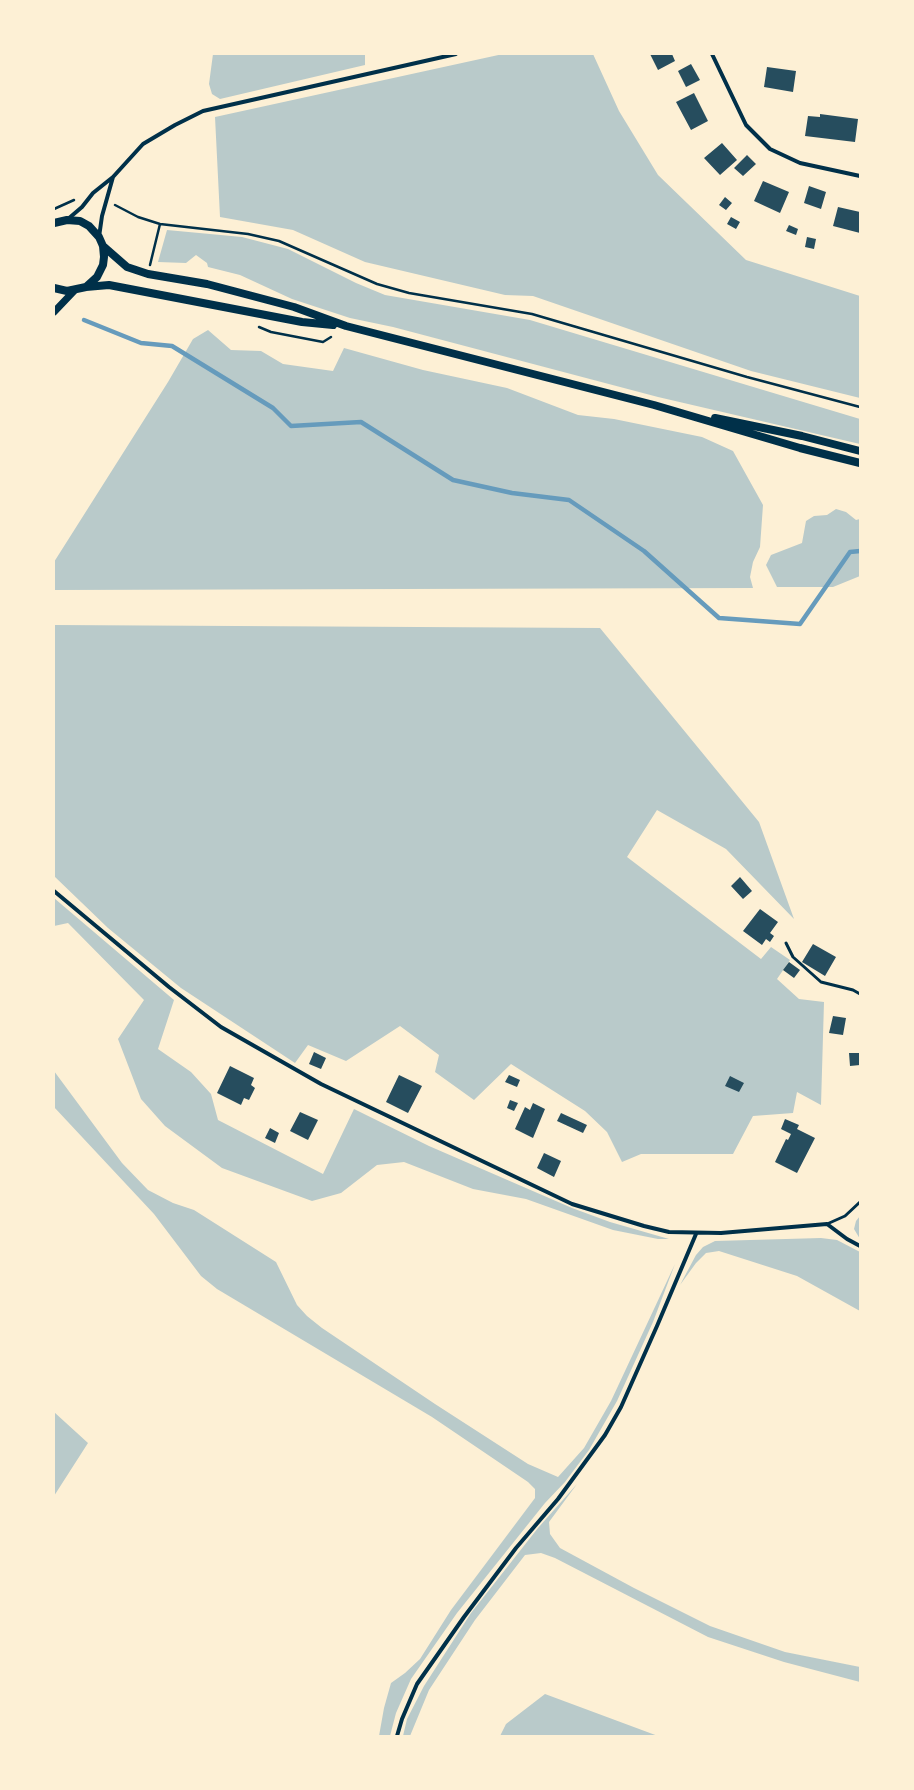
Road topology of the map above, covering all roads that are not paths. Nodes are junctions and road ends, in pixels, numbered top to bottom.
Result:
1 (456, 54) edge
2 (712, 54) edge
3 (860, 176) edge
4 (113, 177) junction
5 (67, 220) junction
6 (54, 223) edge
7 (99, 237) junction
8 (103, 246) junction
9 (86, 287) junction
10 (54, 288) edge
11 (74, 291) junction
12 (54, 312) edge
13 (346, 326) junction
14 (654, 405) junction
15 (860, 451) edge
16 (860, 463) edge
17 (54, 891) edge
18 (786, 943) dead end
19 (860, 994) edge
20 (860, 1202) edge
21 (827, 1224) junction
22 (696, 1234) junction
23 (860, 1246) edge
24 (397, 1736) edge

1 - 4 street
2 - 3 street
4 - 5 street
4 - 7 street
5 - 6 main road
5 - 7 main road
7 - 8 main road
8 - 9 main road
8 - 13 main road
9 - 11 main road
9 - 13 main road
10 - 11 main road
11 - 12 street
13 - 14 main road
14 - 15 main road
14 - 16 main road
17 - 22 street
18 - 19 lane
20 - 21 lane
21 - 22 street
21 - 23 street
22 - 24 street

